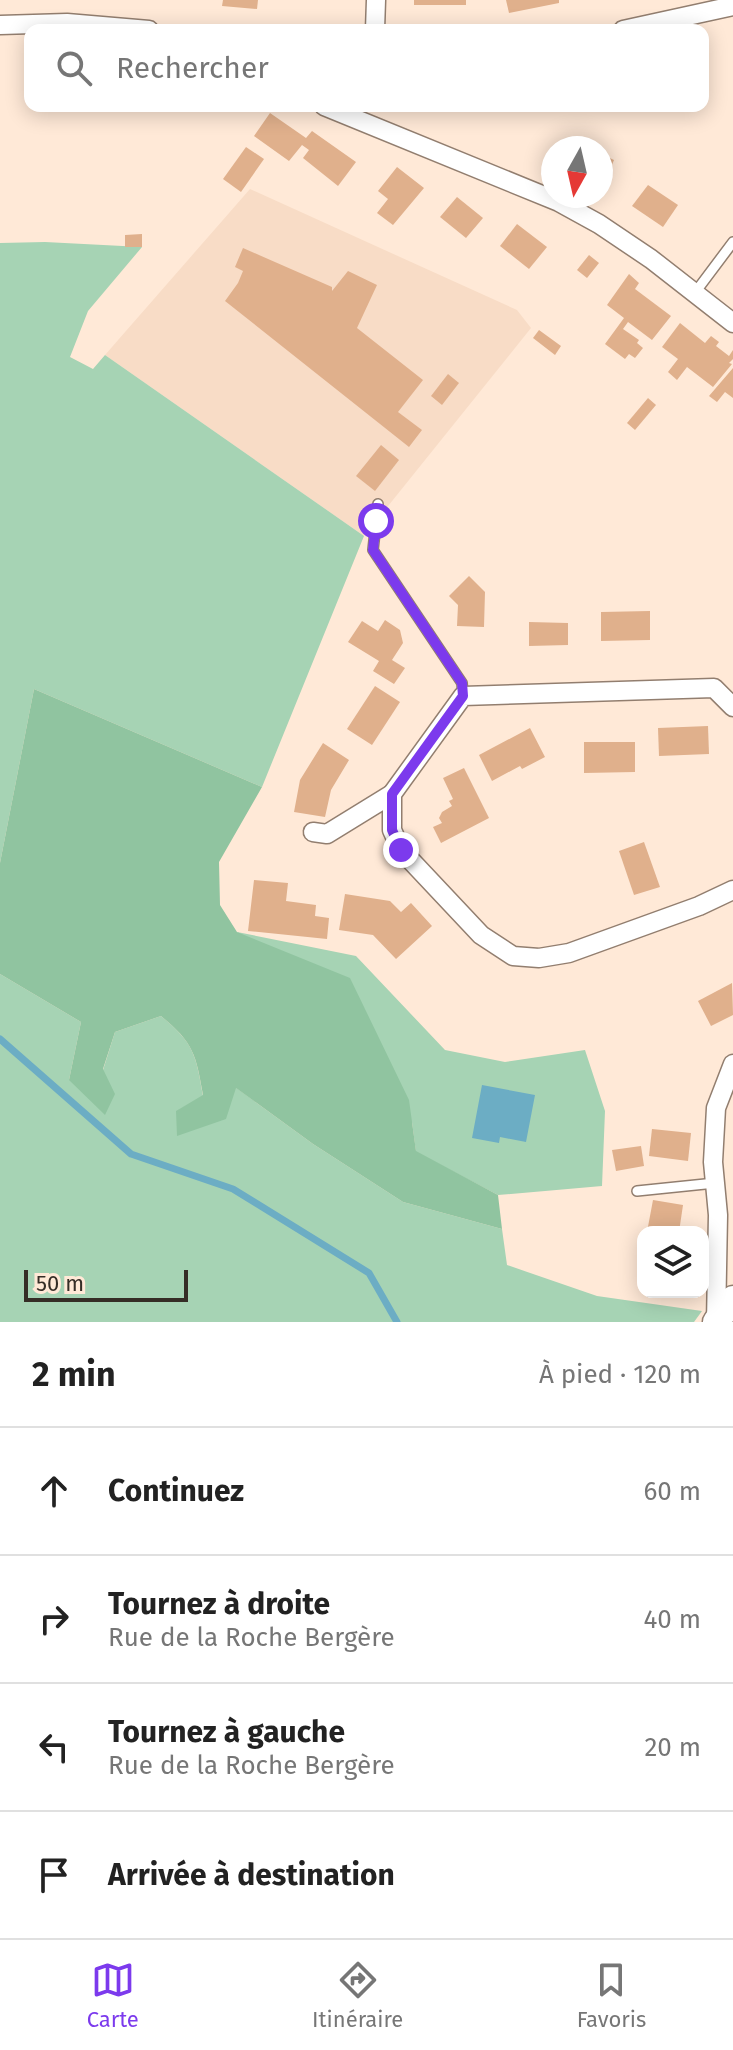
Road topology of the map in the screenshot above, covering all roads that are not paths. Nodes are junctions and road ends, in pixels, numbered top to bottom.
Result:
1 (376, 0) edge
2 (733, 6) edge
3 (24, 24) edge
4 (34, 24) edge
5 (79, 24) edge
6 (375, 24) edge
7 (650, 24) edge
8 (0, 25) edge
9 (339, 112) edge
10 (733, 242) edge
11 (694, 294) junction
12 (733, 323) edge
13 (378, 504) dead end
14 (463, 696) junction
15 (733, 707) edge
16 (392, 794) junction
17 (313, 832) dead end
18 (733, 890) edge
19 (733, 1064) edge
20 (715, 1183) junction
21 (637, 1191) dead end
22 (733, 1299) edge
23 (716, 1322) edge

1 - 6 street
2 - 7 street
3 - 8 street
4 - 5 street
9 - 11 street
10 - 11 lane
11 - 12 street
13 - 14 lane
14 - 15 street
14 - 16 street
16 - 17 street
16 - 18 street
19 - 20 street
20 - 21 lane
20 - 23 street
22 - 23 street

